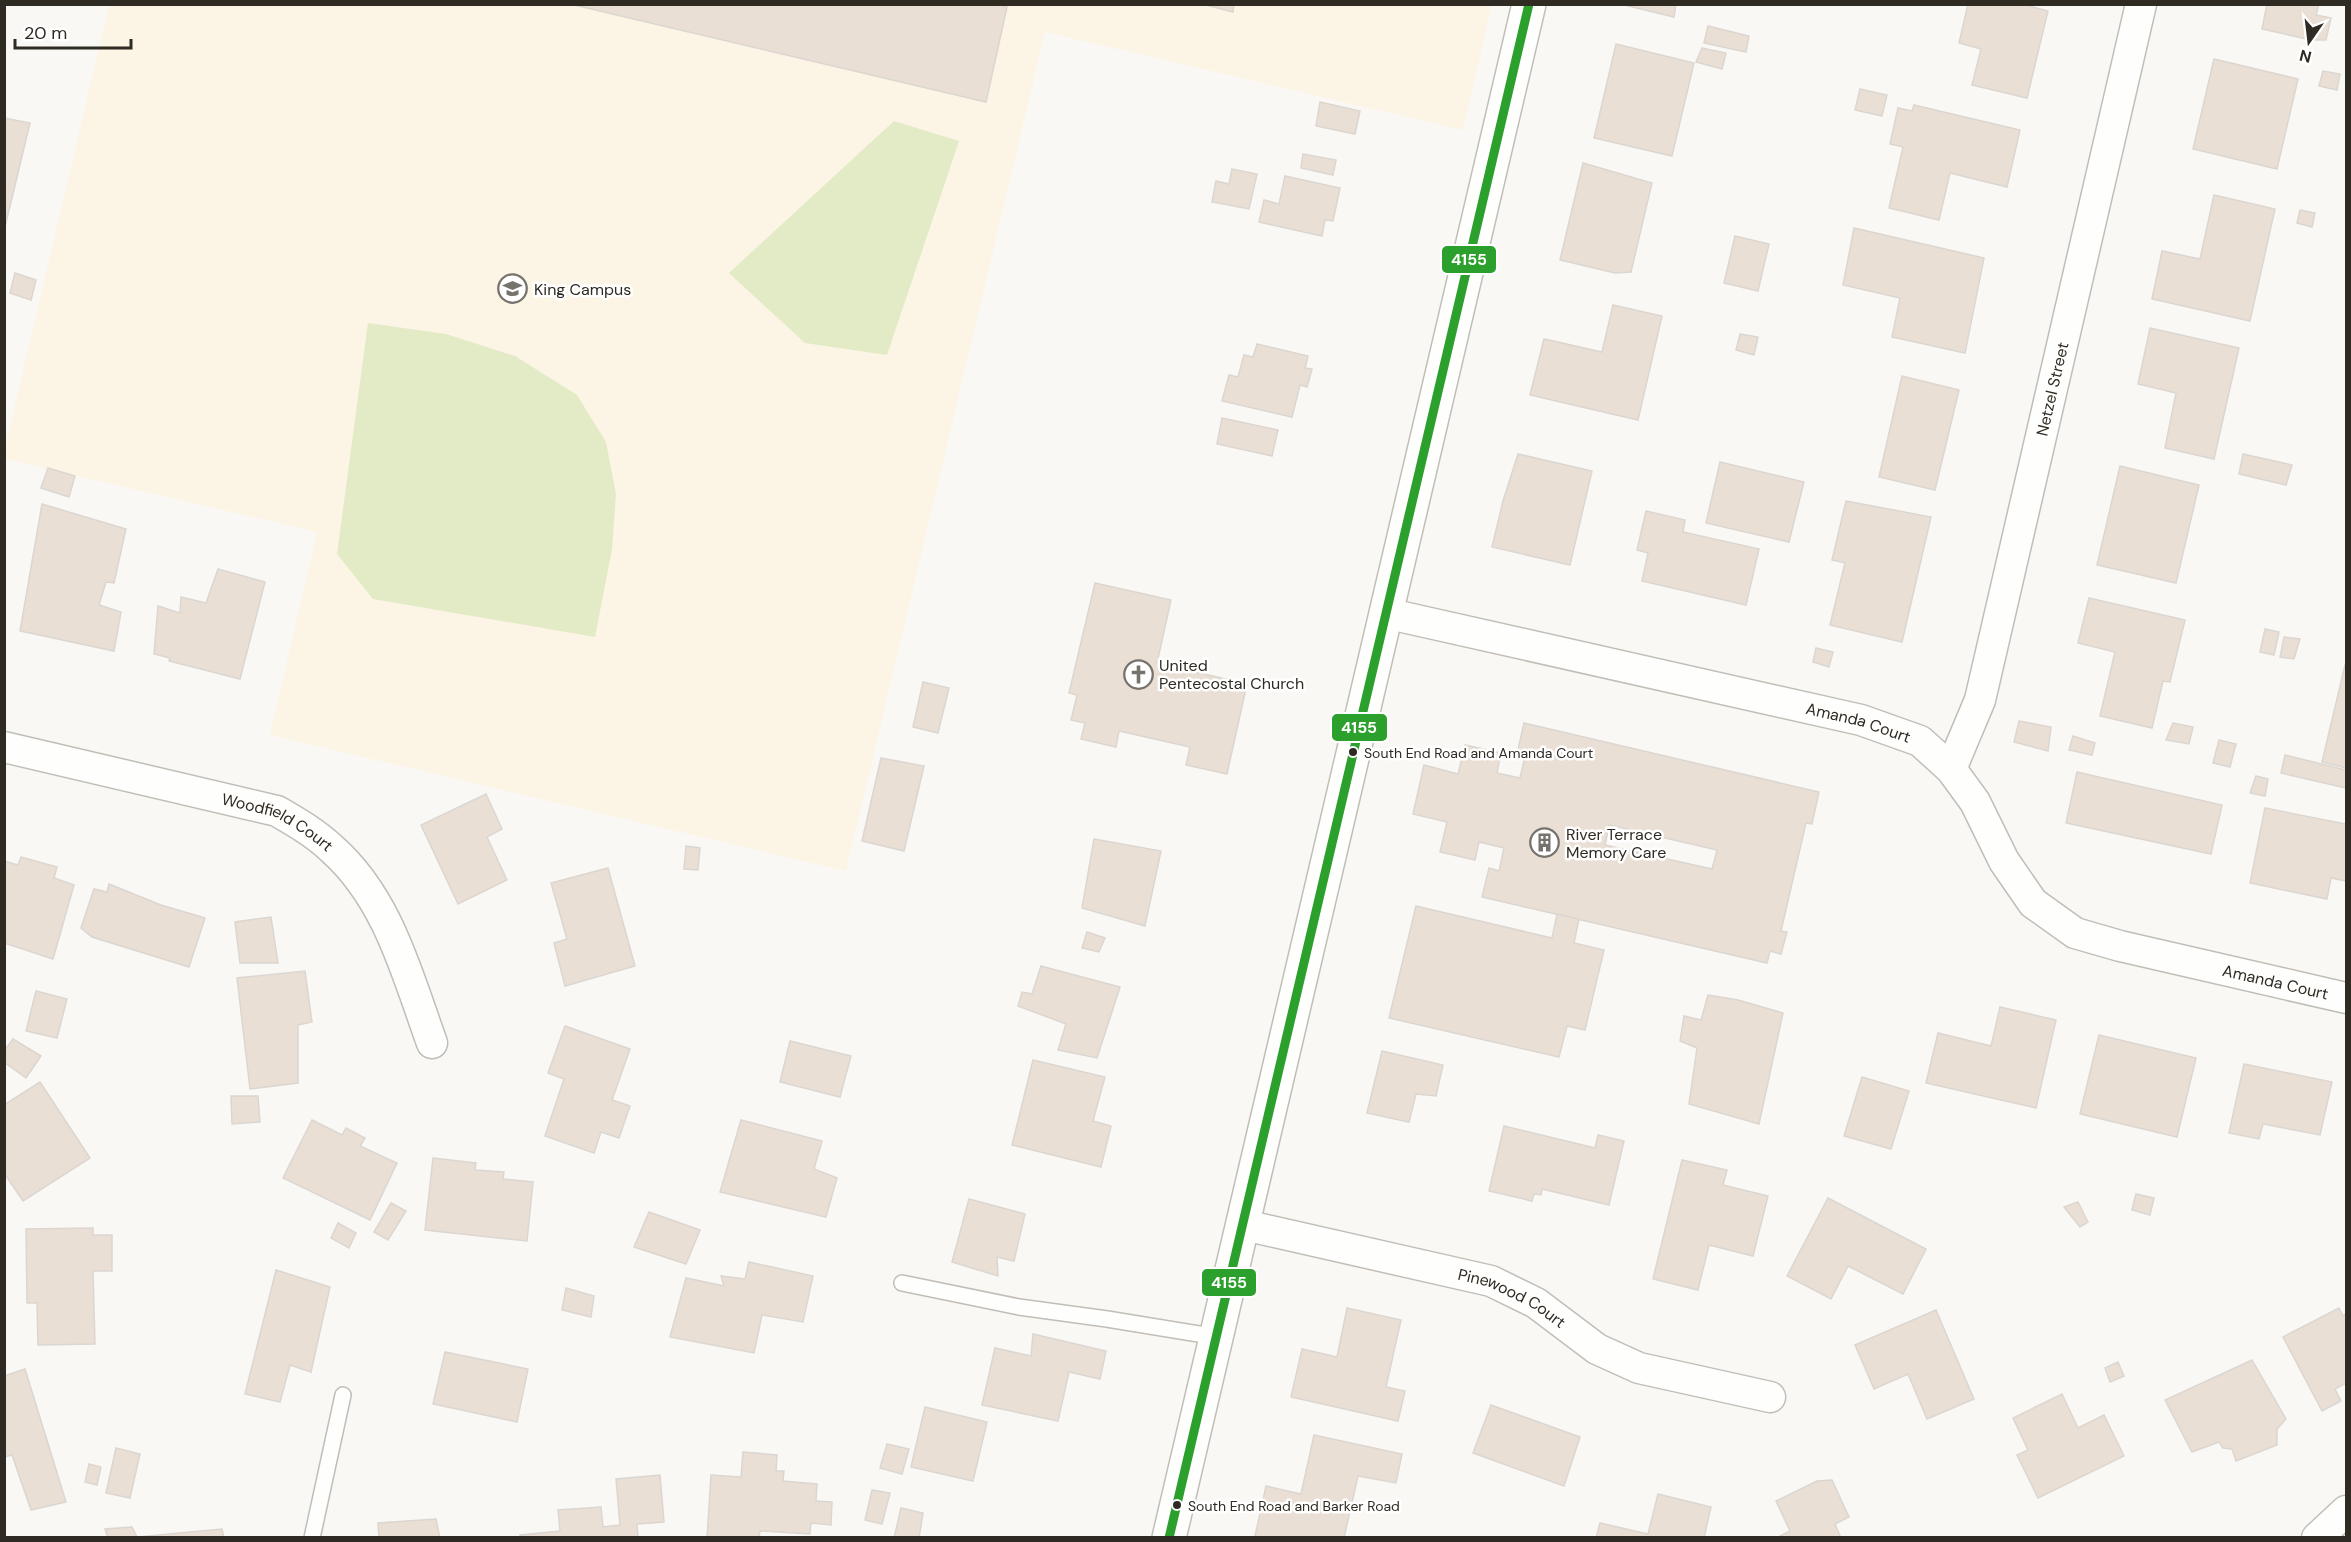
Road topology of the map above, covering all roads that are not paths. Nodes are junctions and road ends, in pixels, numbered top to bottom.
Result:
1 (1528, 4) edge
2 (2141, 4) edge
3 (1385, 613) junction
4 (4, 747) edge
5 (1951, 769) junction
6 (2346, 998) edge
7 (432, 1043) dead end
8 (1244, 1225) junction
9 (902, 1283) dead end
10 (1217, 1337) junction
11 (343, 1395) dead end
12 (1770, 1396) dead end
13 (2346, 1511) edge
14 (312, 1538) edge
15 (1170, 1538) edge
16 (2317, 1538) edge

1 - 3 main road
2 - 5 street, Netzel Street
3 - 5 street, Amanda Court
3 - 8 main road
4 - 7 street, Woodfield Court
5 - 6 street, Amanda Court
8 - 10 main road
8 - 12 street, Pinewood Court
9 - 10 lane
10 - 15 main road
11 - 14 lane
13 - 16 street

